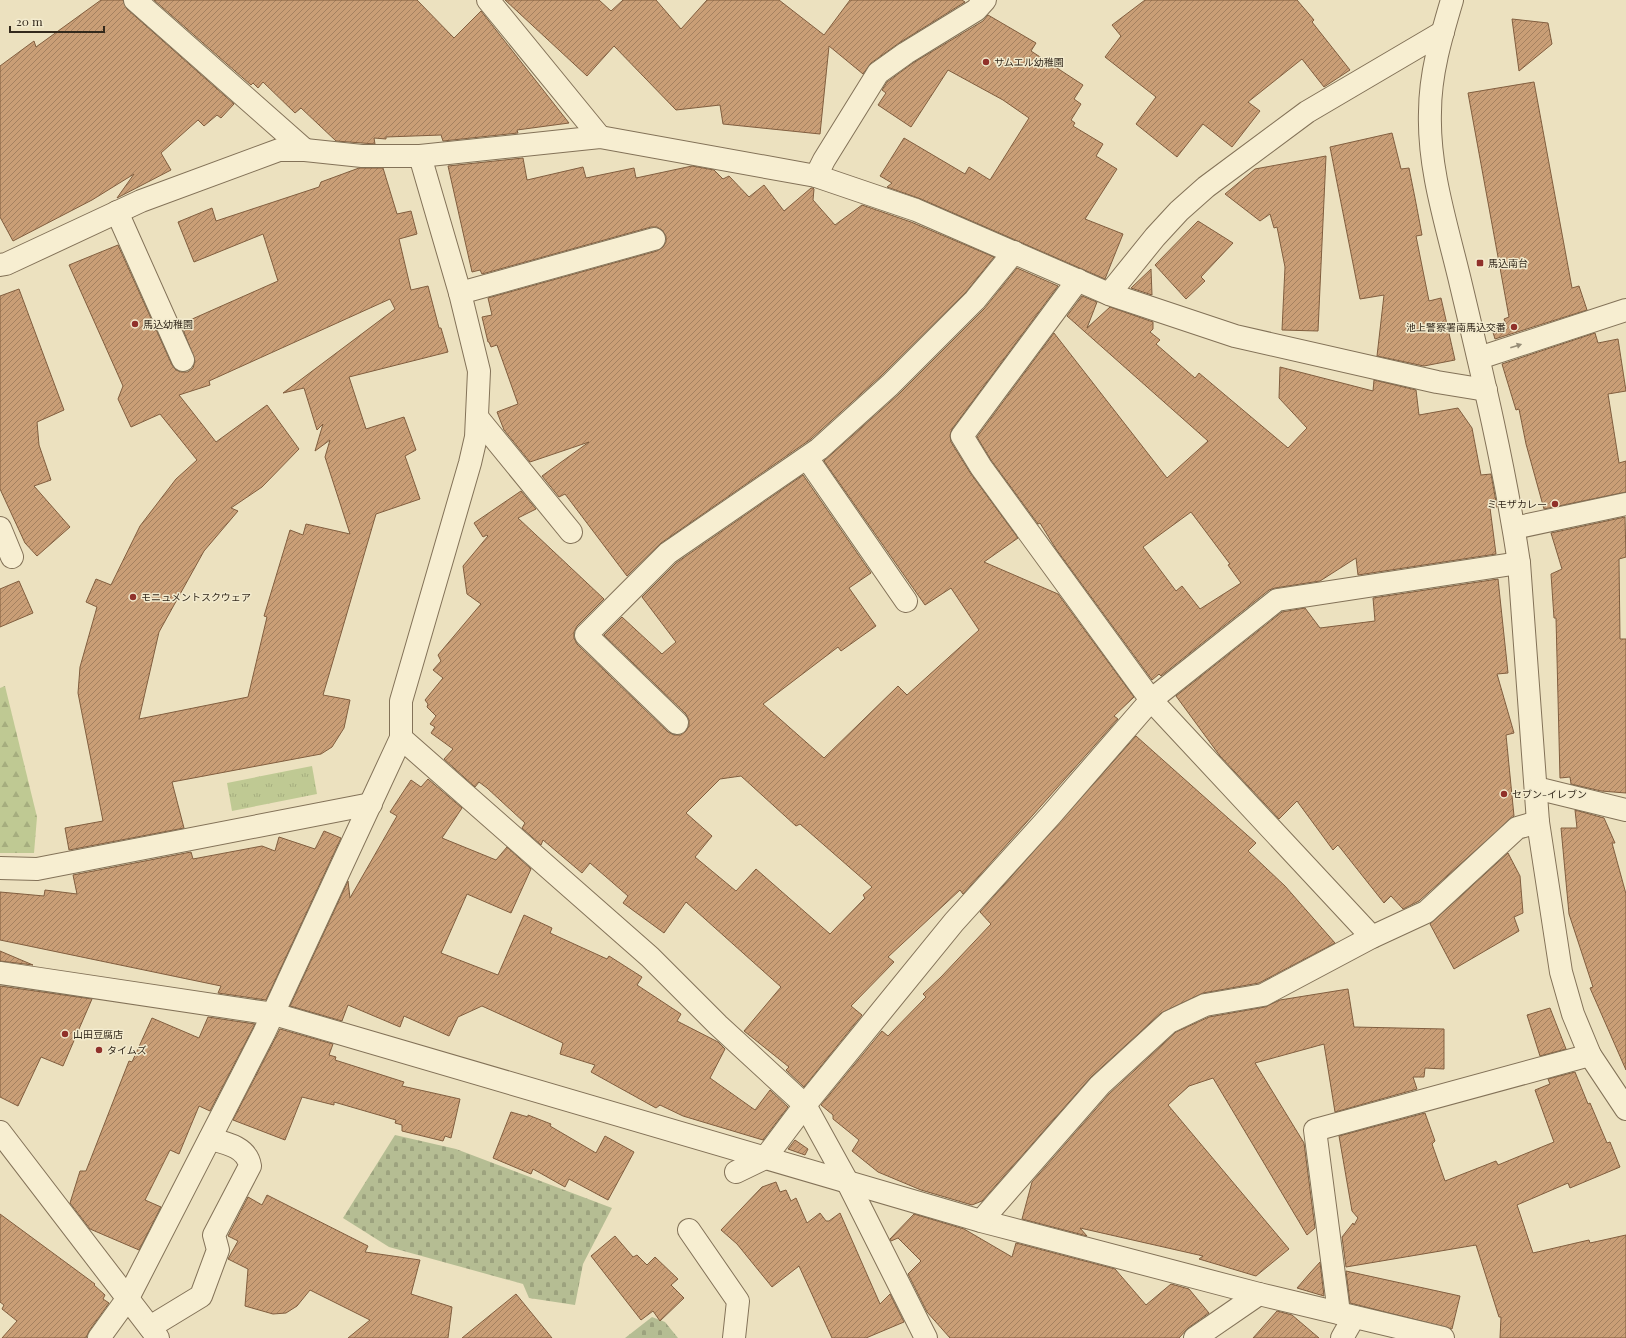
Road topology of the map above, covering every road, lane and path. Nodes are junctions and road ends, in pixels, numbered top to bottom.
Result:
1 (135, 0) edge
2 (488, 0) edge
3 (985, 0) edge
4 (1452, 0) edge
5 (1443, 32) junction
6 (600, 137) junction
7 (305, 150) junction
8 (420, 156) junction
9 (816, 176) junction
10 (117, 212) junction
11 (654, 239) dead end
12 (1014, 252) junction
13 (0, 265) edge
14 (1078, 280) junction
15 (460, 294) junction
16 (1109, 294) junction
17 (1626, 310) edge
18 (1478, 358) junction
19 (183, 360) dead end
20 (1486, 390) junction
21 (477, 416) junction
22 (807, 458) junction
23 (1626, 504) edge
24 (0, 528) edge
25 (1514, 528) junction
26 (571, 532) dead end
27 (12, 557) dead end
28 (1519, 563) junction
29 (906, 601) dead end
30 (1151, 700) junction
31 (677, 723) dead end
32 (401, 738) junction
33 (1536, 788) junction
34 (371, 804) junction
35 (1626, 810) edge
36 (1538, 822) junction
37 (0, 868) edge
38 (1372, 937) junction
39 (0, 973) edge
40 (274, 1014) junction
41 (1590, 1055) junction
42 (805, 1105) junction
43 (1626, 1109) edge
44 (0, 1132) edge
45 (210, 1139) junction
46 (766, 1158) junction
47 (736, 1172) dead end
48 (848, 1183) junction
49 (981, 1221) junction
50 (689, 1230) dead end
51 (1259, 1294) junction
52 (128, 1298) junction
53 (1347, 1315) junction
54 (154, 1332) edge
55 (99, 1338) edge
56 (734, 1338) edge
57 (926, 1338) edge
58 (1195, 1338) edge
59 (1342, 1338) edge
60 (1443, 1338) edge

1 - 7 street
2 - 6 street
3 - 9 street
4 - 5 street
5 - 16 street
5 - 18 street
6 - 8 street
6 - 9 street
7 - 8 street
7 - 10 street
8 - 15 street
9 - 12 street
10 - 13 street
10 - 19 street
11 - 15 street
12 - 14 street
12 - 22 street
14 - 16 street
14 - 30 street
15 - 21 street
16 - 20 street
18 -> 17 street
18 - 20 street
20 - 25 street
21 - 26 street
21 - 32 street
22 - 29 street
22 - 31 street
23 - 25 street
24 - 27 street
25 - 28 street
28 - 30 street
28 - 33 street
30 - 38 street
30 - 42 street
32 - 34 street
32 - 42 street
33 - 35 street
33 - 36 street
34 - 37 street
34 - 40 street
36 - 38 street
36 - 41 street
38 - 49 street
39 - 40 street
40 - 45 street
40 - 46 street
41 - 43 street
41 - 53 street
42 - 46 street
42 - 48 street
44 - 52 street
45 - 52 street
45 - 54 street
46 - 47 street
46 - 48 street
48 - 49 street
48 - 57 street
49 - 51 street
50 - 56 street
51 - 53 street
51 - 58 street
52 - 54 street
52 - 55 street
53 - 59 street
53 - 60 street

